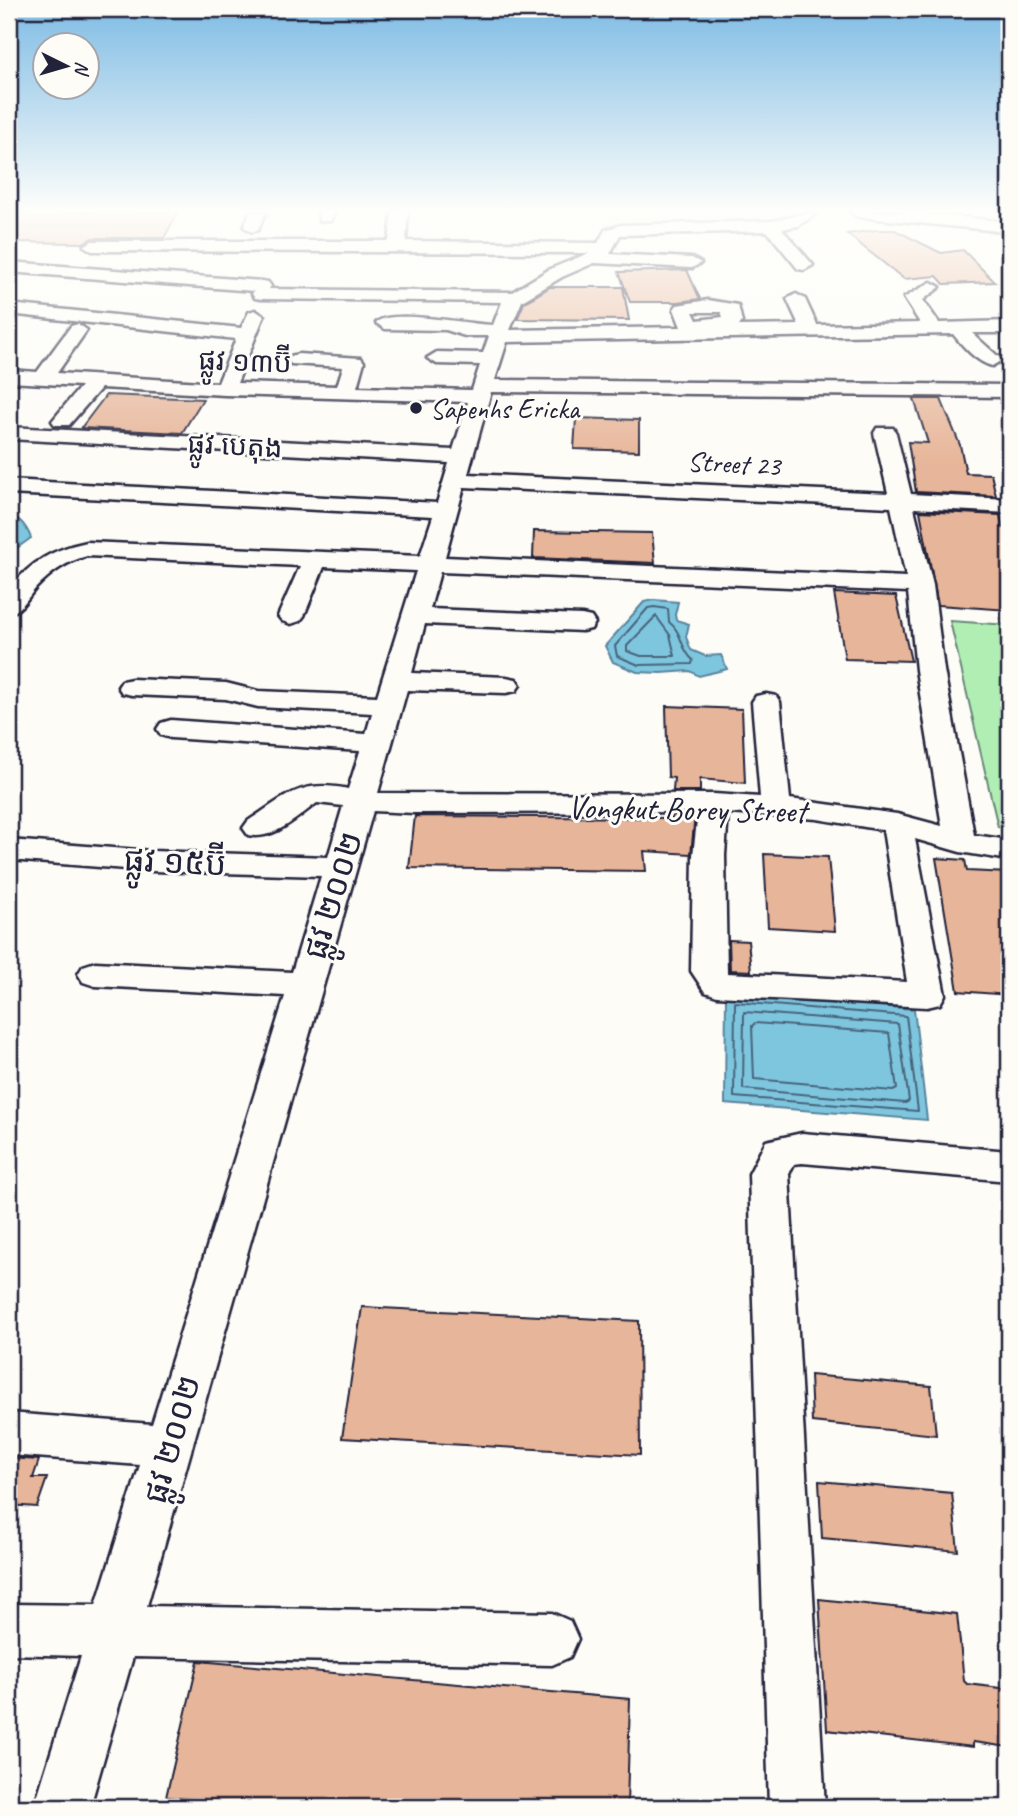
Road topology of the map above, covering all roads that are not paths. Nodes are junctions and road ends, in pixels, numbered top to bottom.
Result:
1 (46, 297) edge
2 (260, 297) edge
3 (516, 297) edge
4 (915, 297) edge
5 (796, 299) dead end
6 (9, 309) edge
7 (35, 312) junction
8 (385, 323) dead end
9 (1009, 327) edge
10 (933, 328) junction
11 (958, 328) junction
12 (78, 330) dead end
13 (811, 331) junction
14 (247, 334) junction
15 (437, 358) dead end
16 (298, 360) dead end
17 (992, 360) dead end
18 (490, 362) junction
19 (24, 381) edge
20 (94, 382) junction
21 (225, 390) junction
22 (1004, 391) edge
23 (345, 393) junction
24 (1009, 415) edge
25 (62, 421) dead end
26 (9, 433) edge
27 (885, 433) dead end
28 (455, 482) junction
29 (9, 487) edge
30 (900, 501) junction
31 (1009, 506) edge
32 (315, 559) junction
33 (430, 564) junction
34 (825, 581) junction
35 (920, 585) junction
36 (14, 592) edge
37 (774, 600) dead end
38 (291, 616) dead end
39 (415, 616) junction
40 (582, 623) dead end
41 (506, 685) dead end
42 (132, 687) dead end
43 (392, 693) junction
44 (766, 702) dead end
45 (171, 729) dead end
46 (377, 743) junction
47 (360, 801) junction
48 (714, 803) junction
49 (776, 807) junction
50 (897, 823) junction
51 (259, 828) dead end
52 (960, 842) junction
53 (9, 850) edge
54 (1009, 850) edge
55 (341, 867) junction
56 (95, 974) dead end
57 (306, 985) junction
58 (1009, 1166) edge
59 (9, 1434) edge
60 (169, 1446) junction
61 (9, 1629) edge
62 (114, 1631) junction
63 (552, 1639) dead end
64 (62, 1807) edge
65 (797, 1807) edge

1 - 7 street
2 - 14 street
3 - 18 street, ផ្លូវ ២០០២
4 - 10 street
5 - 13 street
6 - 7 street
7 - 14 street
8 - 18 street
9 - 11 street
10 - 11 street
10 - 13 street
11 - 17 street
12 - 19 street
13 - 18 street
14 - 21 street
15 - 18 street
16 - 23 street
18 - 22 street
18 - 23 street, ផ្លូវ ១៣ប៊ី
18 - 28 street, ផ្លូវ ២០០២
19 - 20 street, ផ្លូវ ១៣ប៊ី
20 - 21 street, ផ្លូវ ១៣ប៊ី
20 - 25 street
21 - 23 street, ផ្លូវ ១៣ប៊ី
22 - 24 street
26 - 28 street, ផ្លូវ បេតុង
27 - 30 street
28 - 29 street
28 - 30 street, Street 23
28 - 33 street, ផ្លូវ ២០០២
30 - 31 street, Street 23
30 - 35 street
32 - 33 street
32 - 36 street
32 - 38 street
33 - 34 street
33 - 39 street, ផ្លូវ ២០០២
34 - 35 street
34 - 37 street
35 - 52 street
39 - 40 street
39 - 43 street, ផ្លូវ ២០០២
41 - 43 street
42 - 43 street
43 - 46 street, ផ្លូវ ២០០២
44 - 49 street
45 - 46 street
46 - 47 street, ផ្លូវ ២០០២
47 - 48 street, Vongkut Borey Street
47 - 51 street, Vongkut Borey Street
47 - 55 street, ផ្លូវ ២០០២
48 - 49 street, Vongkut Borey Street
48 - 50 street
49 - 50 street, Vongkut Borey Street
50 - 52 street, Vongkut Borey Street
52 - 54 street, Vongkut Borey Street
53 - 55 street, ផ្លូវ ១៥ប៊ី
55 - 57 street, ផ្លូវ ២០០២
56 - 57 street
57 - 60 street, ផ្លូវ ២០០២
58 - 65 street
59 - 60 street
60 - 62 street, ផ្លូវ ២០០២
61 - 62 street
62 - 63 street
62 - 64 street, ផ្លូវ ២០០២

